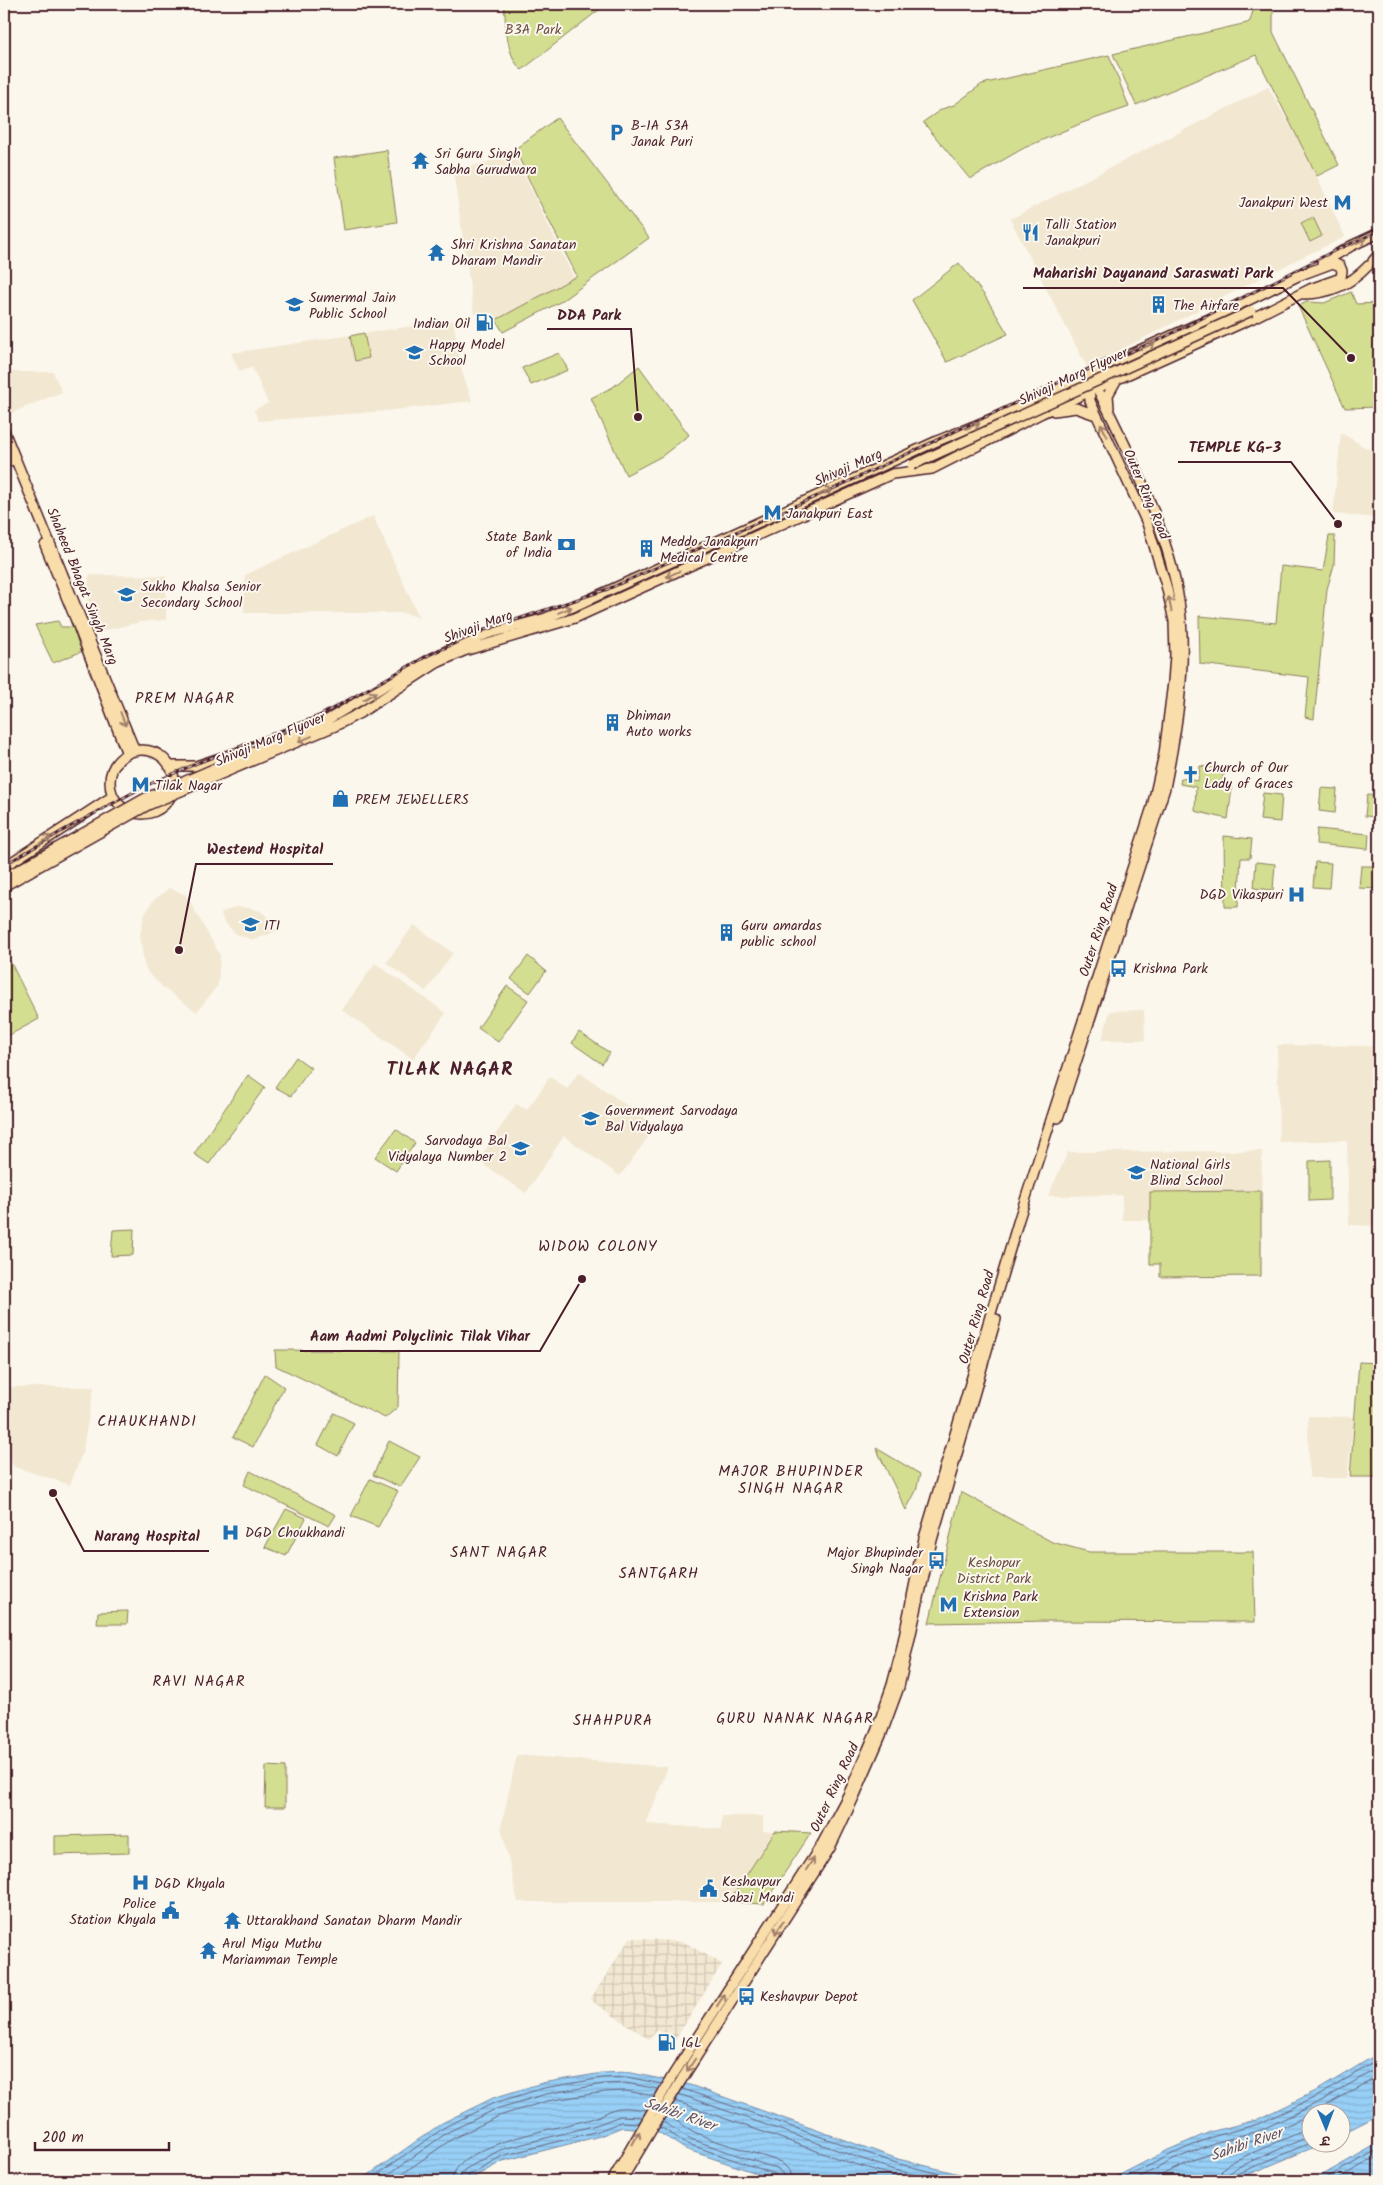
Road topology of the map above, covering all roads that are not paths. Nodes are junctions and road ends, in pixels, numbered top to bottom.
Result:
1 (1379, 233) edge
2 (1373, 260) edge
3 (1298, 276) junction
4 (1299, 294) junction
5 (1268, 309) junction
6 (1126, 356) junction
7 (1104, 366) junction
8 (1133, 371) junction
9 (1117, 378) junction
10 (1097, 388) junction
11 (1088, 392) junction
12 (1035, 401) junction
13 (1042, 413) junction
14 (1110, 413) junction
15 (1096, 415) junction
16 (4, 431) edge
17 (4, 447) edge
18 (892, 474) junction
19 (752, 526) junction
20 (757, 536) junction
21 (360, 713) joint
22 (327, 720) junction
23 (131, 753) junction
24 (169, 766) junction
25 (113, 796) junction
26 (1155, 808) junction
27 (4, 867) edge
28 (4, 878) edge
29 (4, 886) edge
30 (612, 2181) edge
31 (621, 2181) edge

3 -> 1 main road, Shivaji Marg
2 - 4 main road, Shivaji Marg
3 - 4 main road
6 -> 3 main road, Shivaji Marg
4 - 5 main road, Shivaji Marg
5 - 8 main road, Shivaji Marg
5 - 18 main road, Shivaji Marg Flyover, bridge
6 - 7 main road, Shivaji Marg
6 - 8 main road
7 - 11 main road
7 - 12 main road, Shivaji Marg
8 - 9 main road, Shivaji Marg
9 - 10 main road, Shivaji Marg
9 - 14 main road
10 - 11 main road, Shivaji Marg
10 - 14 main road, Outer Ring Road
11 - 13 main road, Shivaji Marg
11 - 15 main road, Outer Ring Road
12 - 13 main road
19 -> 12 main road, Shivaji Marg
13 - 15 main road
13 - 18 main road, Shivaji Marg
14 - 26 main road, Outer Ring Road
26 -> 15 main road, Outer Ring Road
16 -> 23 main road, Shaheed Bhagat Singh Marg
17 - 23 main road, Shaheed Bhagat Singh Marg
18 - 20 main road, Shivaji Marg
19 - 20 main road
22 -> 19 main road, Shivaji Marg
20 -> 21 main road, Shivaji Marg
21 -> 29 main road, Shivaji Marg Flyover, bridge
22 - 24 main road
22 - 28 main road, Shivaji Marg Flyover, bridge
23 - 24 main road
23 - 25 main road
24 - 25 main road
27 -> 25 main road
30 -> 26 main road, Outer Ring Road
26 -> 31 main road, Outer Ring Road

